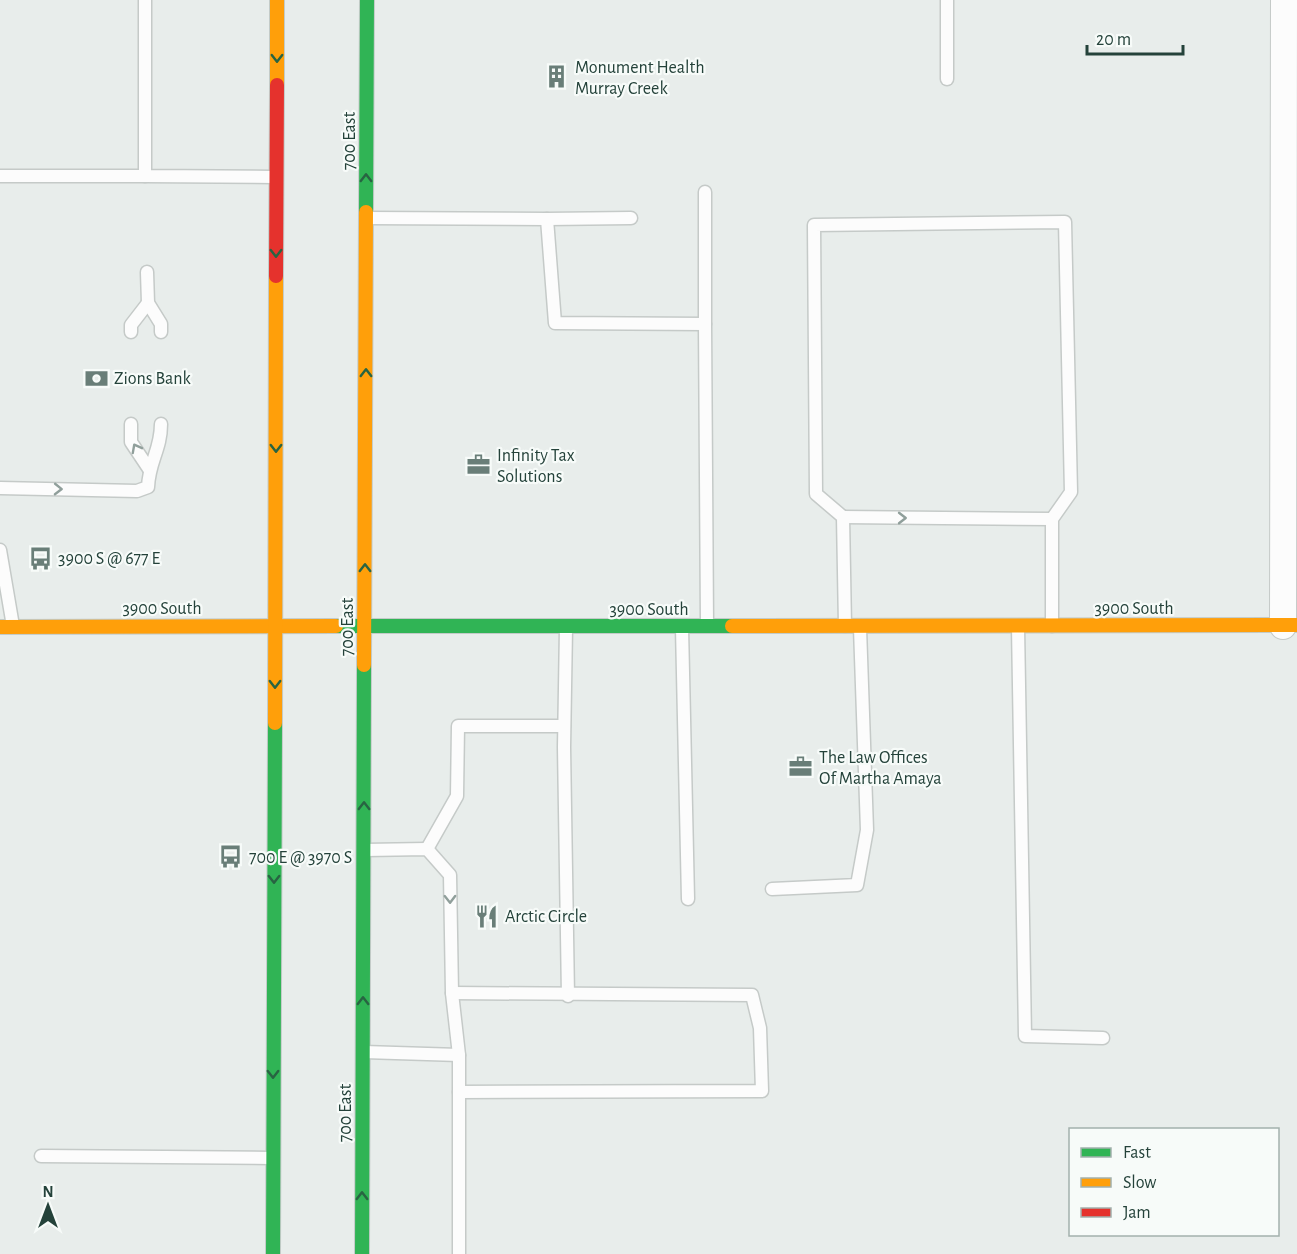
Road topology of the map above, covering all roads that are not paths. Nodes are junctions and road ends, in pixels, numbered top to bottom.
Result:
1 (145, 0) edge
2 (277, 0) edge
3 (367, 0) edge
4 (947, 0) edge
5 (1284, 0) edge
6 (947, 79) dead end
7 (0, 176) edge
8 (145, 176) junction
9 (276, 177) junction
10 (705, 192) dead end
11 (366, 218) junction
12 (631, 218) dead end
13 (547, 219) junction
14 (1291, 224) edge
15 (147, 272) dead end
16 (148, 303) junction
17 (705, 324) junction
18 (131, 332) dead end
19 (161, 332) dead end
20 (131, 424) dead end
21 (161, 424) dead end
22 (1290, 459) edge
23 (149, 469) junction
24 (0, 488) edge
25 (843, 518) junction
26 (1052, 519) junction
27 (0, 550) edge
28 (1290, 625) edge
29 (275, 626) junction
30 (365, 626) junction
31 (1018, 626) junction
32 (1052, 626) junction
33 (7, 627) edge
34 (566, 627) junction
35 (682, 627) junction
36 (707, 627) junction
37 (845, 627) junction
38 (860, 627) junction
39 (564, 726) junction
40 (427, 849) junction
41 (364, 850) junction
42 (772, 889) dead end
43 (688, 899) dead end
44 (452, 993) junction
45 (568, 996) junction
46 (1103, 1038) dead end
47 (363, 1052) junction
48 (459, 1055) junction
49 (459, 1092) junction
50 (41, 1156) dead end
51 (273, 1158) junction
52 (273, 1254) edge
53 (362, 1254) edge
54 (459, 1254) edge

1 - 8 lane
2 -> 9 main road
11 -> 3 main road, 700 East
4 - 6 lane
5 - 14 street
7 - 8 lane
8 - 9 lane
9 -> 29 main road
10 - 17 lane
11 - 13 lane
30 -> 11 main road, 700 East
12 - 13 lane
13 - 17 lane
14 - 22 street
15 - 16 lane
16 - 18 lane
16 - 19 lane
17 - 36 lane
23 -> 20 lane
21 - 23 lane
22 - 28 street
24 -> 23 lane
25 -> 26 lane
25 - 26 lane
25 - 37 lane
26 - 32 lane
27 - 33 lane
28 - 32 main road, 3900 South
29 - 30 main road, 3900 South
29 - 33 main road, 3900 South
29 -> 51 main road
30 - 34 main road, 3900 South
41 -> 30 main road, 700 East
31 - 32 main road, 3900 South
31 - 38 main road, 3900 South
31 - 46 lane
34 - 35 main road, 3900 South
34 - 39 lane
35 - 36 main road, 3900 South
35 - 43 lane
36 - 37 main road, 3900 South
37 - 38 main road, 3900 South
38 - 42 lane
39 - 40 lane
39 - 45 lane
40 - 41 lane
40 -> 44 lane
47 -> 41 main road, 700 East
44 - 45 lane
44 - 48 lane
45 - 49 lane
47 - 48 lane
53 -> 47 main road, 700 East
48 - 49 lane
49 - 54 lane
50 - 51 lane
51 - 52 main road

